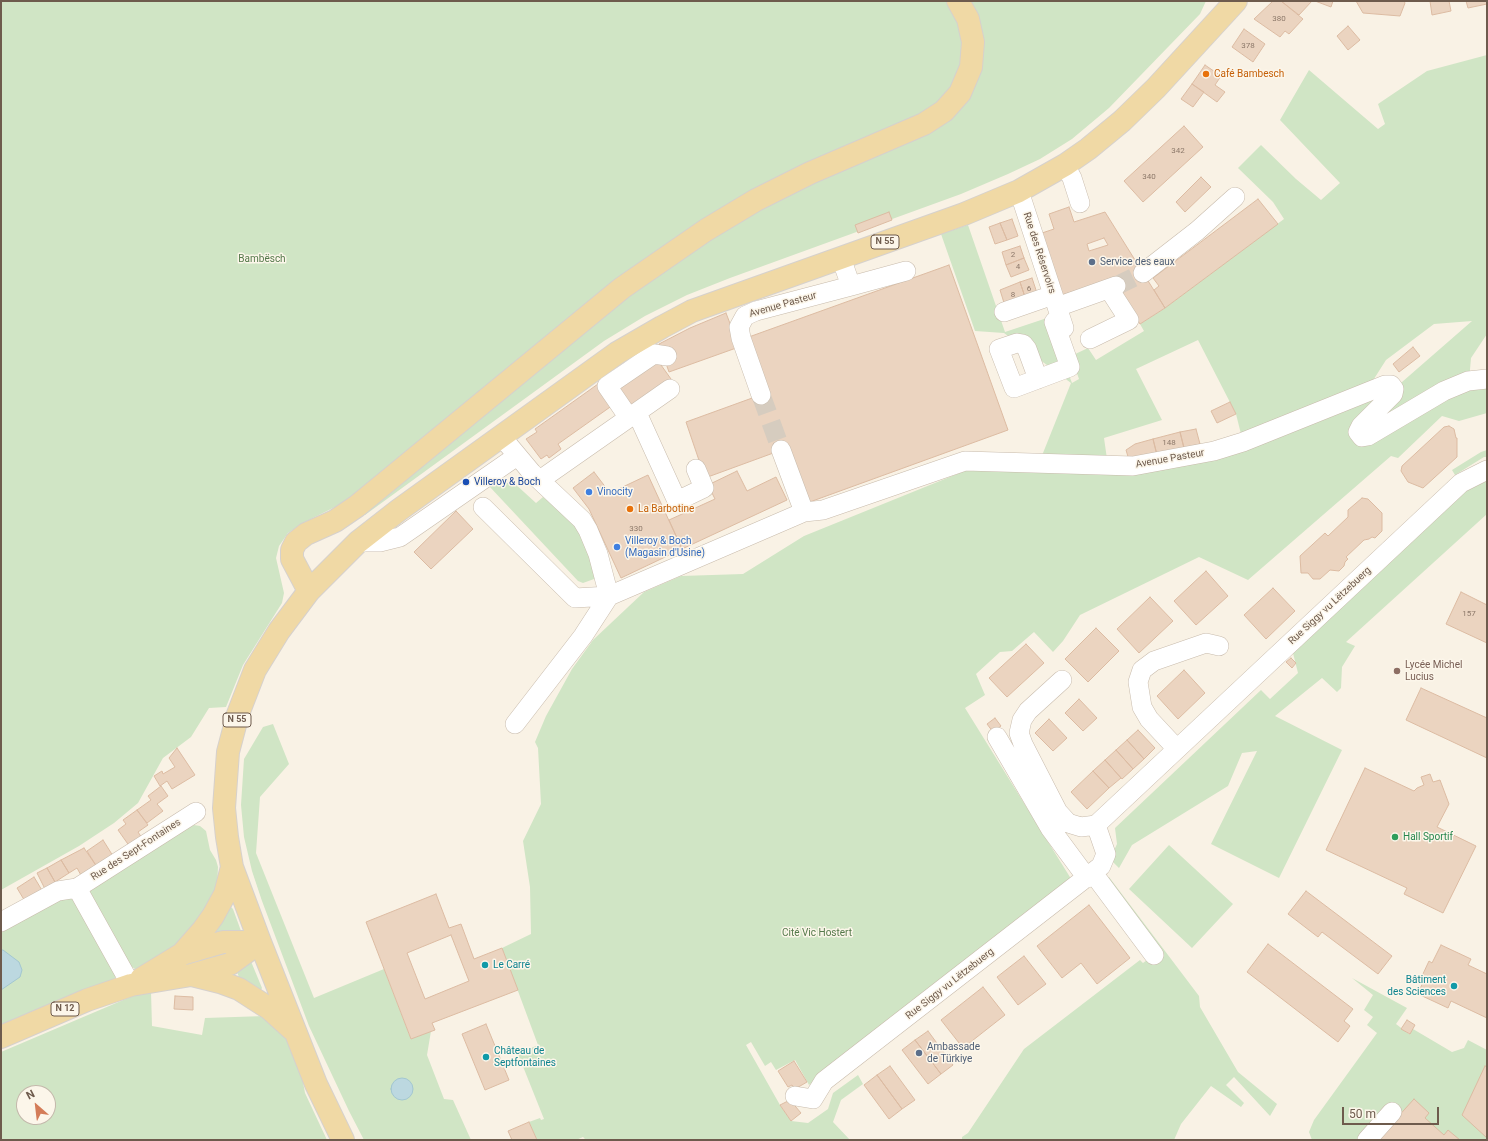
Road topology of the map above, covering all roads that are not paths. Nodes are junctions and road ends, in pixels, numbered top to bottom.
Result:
1 (958, 1) edge
2 (1236, 1) edge
3 (1065, 165) junction
4 (1019, 191) junction
5 (1235, 197) dead end
6 (1080, 203) dead end
7 (841, 258) junction
8 (906, 271) dead end
9 (1143, 273) tunnel mouth
10 (851, 286) junction
11 (1057, 306) junction
12 (1004, 312) dead end
13 (1090, 339) dead end
14 (1074, 354) dead end
15 (667, 356) dead end
16 (1487, 379) edge
17 (1038, 380) dead end
18 (670, 390) dead end
19 (761, 395) tunnel mouth
20 (633, 416) junction
21 (501, 436) junction
22 (781, 450) tunnel mouth
23 (517, 456) junction
24 (696, 469) dead end
25 (1487, 470) edge
26 (540, 480) junction
27 (484, 507) dead end
28 (804, 512) junction
29 (358, 542) junction
30 (309, 591) junction
31 (609, 596) junction
32 (1219, 646) dead end
33 (1062, 680) dead end
34 (515, 724) dead end
35 (997, 737) dead end
36 (1177, 749) junction
37 (196, 812) dead end
38 (1096, 825) junction
39 (232, 866) junction
40 (1090, 876) junction
41 (76, 888) junction
42 (1, 922) edge
43 (260, 942) junction
44 (182, 954) junction
45 (1154, 955) dead end
46 (191, 975) junction
47 (131, 985) junction
48 (295, 1033) junction
49 (1, 1037) edge
50 (804, 1098) dead end
51 (1392, 1112) dead end
52 (343, 1140) edge
53 (1367, 1140) edge

1 - 30 main road
2 - 3 main road, N 55
3 - 4 main road, N 55
3 - 6 street
4 - 7 main road, N 55
4 - 11 street, Rue des Réservoirs
5 - 9 street
7 - 10 street
7 - 21 main road, N 55
8 - 10 street, Avenue Pasteur
10 - 19 street, Avenue Pasteur
11 - 12 street
11 - 13 street
11 - 14 street, Rue des Réservoirs
11 - 17 street
15 - 20 street
16 - 28 street, Avenue Pasteur
18 - 20 street
20 - 24 street
20 - 26 street
21 - 23 street
21 - 29 main road, N 55
22 - 28 street
23 - 26 street
23 - 29 street
25 - 36 street, Rue Siggy vu Lëtzebuerg
26 - 31 street
27 - 31 street
28 - 31 street
29 - 30 main road, N 55
30 - 39 main road, N 55
31 - 34 street
32 - 36 street
33 - 38 street
35 - 40 street
36 - 38 street, Rue Siggy vu Lëtzebuerg
37 - 41 street, Rue des Sept-Fontaines
38 - 40 street, Rue Siggy vu Lëtzebuerg
39 - 43 main road, N 12
39 - 44 main road, N 12
40 - 45 street
40 - 50 street, Rue Siggy vu Lëtzebuerg
41 - 42 street, Rue des Sept-Fontaines
41 - 47 street
43 - 44 main road, N 12
43 - 46 main road, N 12
43 - 48 main road, N 12
44 - 47 main road, N 12
46 - 47 main road, N 12
46 - 48 main road, N 12
47 - 49 main road, N 12
48 - 52 main road, N 12
51 - 53 street

